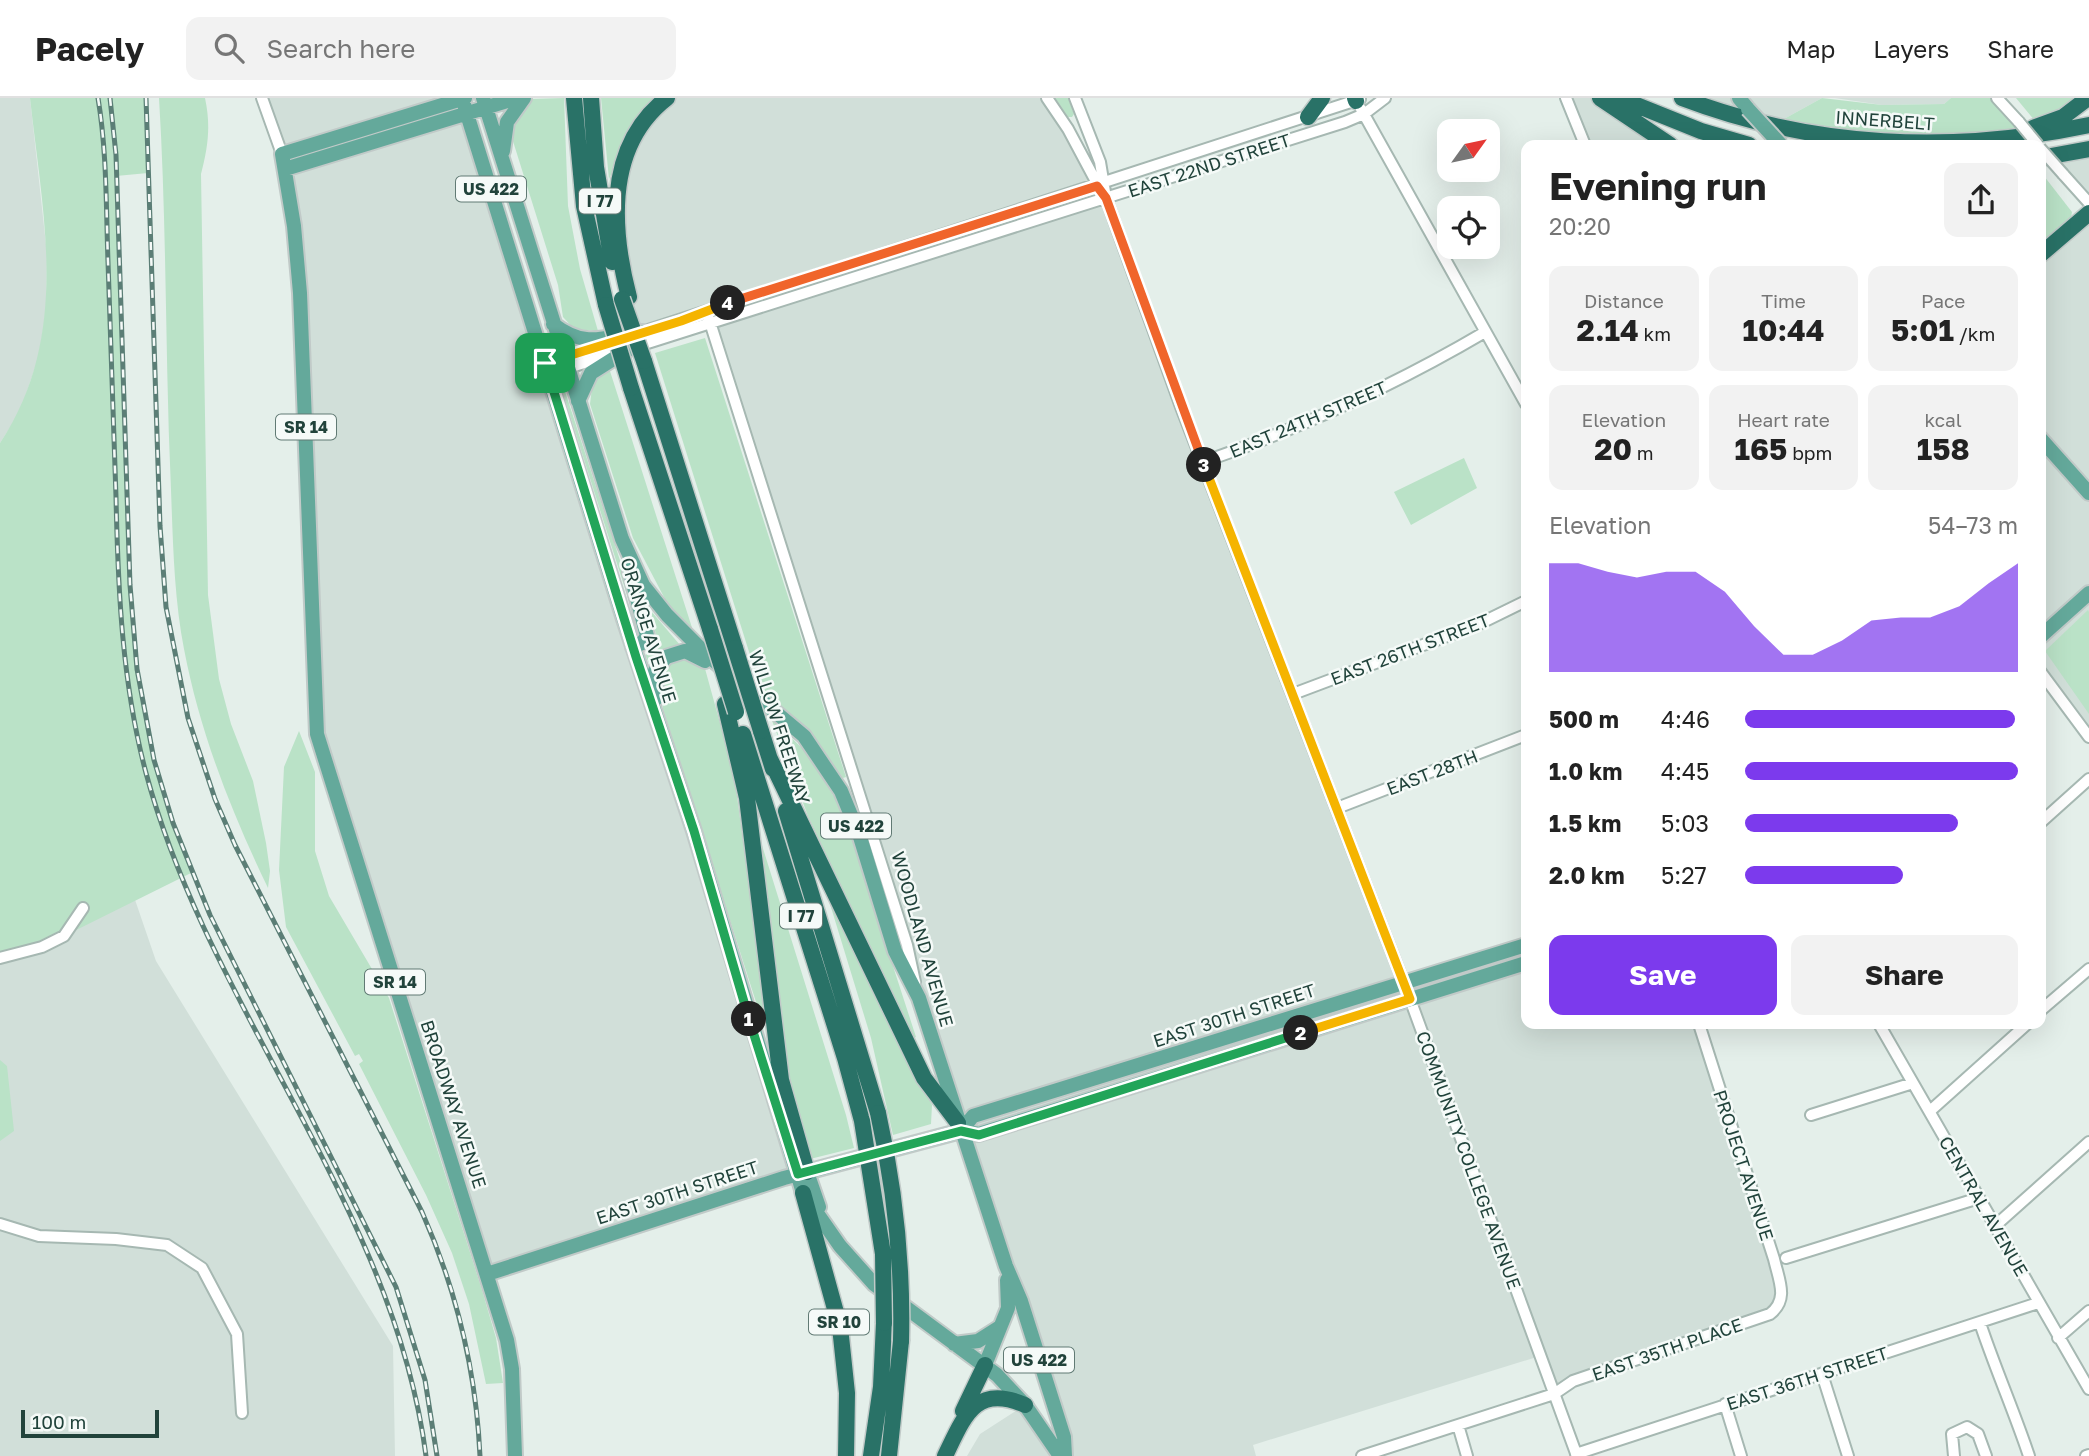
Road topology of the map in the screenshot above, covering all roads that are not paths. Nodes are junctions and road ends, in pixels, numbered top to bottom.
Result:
1 (262, 98) edge
2 (517, 98) edge
3 (524, 98) edge
4 (667, 98) edge
5 (1047, 98) edge
6 (1075, 98) edge
7 (1322, 98) edge
8 (1385, 98) edge
9 (1566, 98) edge
10 (1600, 98) edge
11 (1619, 98) edge
12 (1682, 98) edge
13 (1997, 98) edge
14 (2088, 98) edge
15 (591, 100) edge
16 (464, 102) edge
17 (485, 103) edge
18 (574, 103) edge
19 (1359, 103) edge
20 (1744, 103) edge
21 (1308, 117) junction
22 (2089, 125) edge
23 (2002, 139) junction
24 (1583, 140) edge
25 (1663, 140) edge
26 (1732, 140) edge
27 (1777, 140) edge
28 (1857, 140) edge
29 (1989, 140) edge
30 (2034, 140) edge
31 (2089, 149) edge
32 (2046, 154) edge
33 (2046, 159) edge
34 (502, 160) junction
35 (283, 162) junction
36 (1101, 184) junction
37 (1106, 198) junction
38 (2089, 203) edge
39 (2089, 213) edge
40 (2046, 250) edge
41 (626, 298) junction
42 (706, 311) junction
43 (553, 324) junction
44 (711, 324) junction
45 (643, 332) junction
46 (1485, 332) junction
47 (629, 349) junction
48 (566, 362) junction
49 (547, 368) junction
50 (1521, 395) edge
51 (578, 401) junction
52 (2046, 445) edge
53 (1203, 462) junction
54 (2089, 493) edge
55 (622, 540) junction
56 (2089, 593) edge
57 (1521, 603) edge
58 (2046, 632) edge
59 (633, 647) junction
60 (2046, 679) edge
61 (743, 686) junction
62 (1293, 694) junction
63 (731, 708) junction
64 (1521, 737) edge
65 (2089, 737) edge
66 (770, 759) junction
67 (2089, 779) edge
68 (1337, 808) junction
69 (2046, 818) edge
70 (694, 831) junction
71 (83, 908) dead end
72 (1521, 946) edge
73 (0, 958) edge
74 (1521, 965) edge
75 (2089, 969) edge
76 (1403, 981) junction
77 (919, 998) junction
78 (1410, 999) junction
79 (2046, 1007) edge
80 (1701, 1029) edge
81 (1882, 1029) edge
82 (2021, 1029) edge
83 (1913, 1083) junction
84 (1930, 1111) junction
85 (1811, 1115) dead end
86 (960, 1127) junction
87 (2089, 1142) edge
88 (802, 1173) junction
89 (803, 1193) junction
90 (1979, 1198) junction
91 (824, 1221) junction
92 (0, 1224) edge
93 (1996, 1225) junction
94 (1786, 1258) dead end
95 (1006, 1266) junction
96 (487, 1274) junction
97 (2038, 1303) junction
98 (1780, 1306) joint
99 (2089, 1311) edge
100 (1980, 1323) junction
101 (1001, 1327) junction
102 (2058, 1338) junction
103 (954, 1344) junction
104 (985, 1365) junction
105 (1822, 1374) junction
106 (2089, 1389) edge
107 (1554, 1394) junction
108 (1725, 1404) junction
109 (1025, 1405) junction
110 (242, 1413) dead end
111 (1458, 1425) junction
112 (946, 1454) edge
113 (1577, 1455) edge
114 (515, 1456) edge
115 (846, 1456) edge
116 (871, 1456) edge
117 (889, 1456) edge
118 (1063, 1456) edge
119 (1362, 1456) edge
120 (1467, 1456) edge
121 (1741, 1456) edge
122 (1849, 1456) edge
123 (1954, 1456) edge
124 (1986, 1456) edge
125 (2029, 1456) edge

1 - 35 street
2 - 17 main road
3 - 34 main road
4 - 41 highway
5 - 36 street
6 - 36 street
7 - 21 highway
8 - 19 street, EAST 22ND STREET
9 - 24 street
10 - 25 highway
11 - 26 highway
12 - 28 highway, INNERBELT
13 - 30 street, bridge
14 - 23 highway
15 - 41 highway, I 77
16 - 17 main road
16 - 35 main road
16 - 49 main road, ORANGE AVENUE / US 422
17 - 34 main road, ORANGE AVENUE / US 422
18 - 63 highway, I 77, bridge
19 - 21 street, EAST 22ND STREET
19 - 37 street, EAST 22ND STREET
19 - 46 street
20 - 27 main road, bridge
21 - 36 street, EAST 22ND STREET
22 - 23 highway, INNERBELT
23 - 29 highway, INNERBELT
31 - 33 highway
32 - 38 street, bridge
34 - 43 main road, ORANGE AVENUE / US 422
35 - 96 main road, BROADWAY AVENUE / SR 14
36 - 37 street, COMMUNITY COLLEGE AVENUE
36 - 42 street, EAST 22ND STREET
37 - 44 street, EAST 22ND STREET
37 - 53 street, COMMUNITY COLLEGE AVENUE
39 - 40 highway
41 - 66 highway, WILLOW FREEWAY / I 77, bridge
42 - 44 street, WOODLAND AVENUE
42 - 45 street, EAST 22ND STREET
43 - 45 main road
43 - 48 main road, ORANGE AVENUE / US 422
44 - 47 street, EAST 22ND STREET
44 - 77 street, WOODLAND AVENUE
45 - 48 street, EAST 22ND STREET
46 - 50 street
46 - 53 street, EAST 24TH STREET
47 - 48 street, EAST 22ND STREET
47 - 51 main road
48 - 49 street, EAST 22ND STREET
48 - 51 main road, ORANGE AVENUE / US 422
49 - 59 main road, ORANGE AVENUE / US 422
51 - 55 main road, ORANGE AVENUE / US 422
52 - 54 main road
53 - 62 street, COMMUNITY COLLEGE AVENUE
55 - 59 main road
55 - 61 main road, ORANGE AVENUE / US 422
56 - 58 main road
57 - 62 street, EAST 26TH STREET
59 - 70 main road, ORANGE AVENUE / US 422
60 - 65 street
61 - 70 main road
61 - 77 main road, ORANGE AVENUE / US 422
62 - 68 street, COMMUNITY COLLEGE AVENUE
63 - 88 highway
63 - 116 highway, WILLOW FREEWAY / I 77, bridge
64 - 68 street, EAST 28TH
66 - 86 highway
66 - 117 highway, WILLOW FREEWAY / I 77, bridge
67 - 69 street
68 - 76 street, COMMUNITY COLLEGE AVENUE
70 - 88 main road, ORANGE AVENUE / US 422
71 - 73 street
72 - 76 main road, EAST 30TH STREET
74 - 78 main road, EAST 30TH STREET
75 - 79 street
76 - 78 street, COMMUNITY COLLEGE AVENUE
76 - 86 main road, EAST 30TH STREET
77 - 86 main road, WOODLAND AVENUE / US 422
78 - 86 main road, EAST 30TH STREET
78 - 107 street, COMMUNITY COLLEGE AVENUE
80 - 98 street, PROJECT AVENUE
81 - 83 street, CENTRAL AVENUE
82 - 84 street
83 - 84 street, CENTRAL AVENUE
83 - 85 street
84 - 90 street, CENTRAL AVENUE
86 - 88 main road, EAST 30TH STREET
86 - 95 main road, WOODLAND AVENUE / US 422
87 - 93 street
88 - 89 main road, WOODLAND AVENUE / US 422
88 - 91 main road
88 - 96 main road, EAST 30TH STREET
89 - 91 main road, WOODLAND AVENUE / US 422
89 - 115 highway, SR 10
90 - 93 street, CENTRAL AVENUE
90 - 94 street
91 - 103 main road, WOODLAND AVENUE / US 422
92 - 110 street
93 - 97 street, CENTRAL AVENUE
95 - 101 main road
95 - 118 main road, WOODLAND AVENUE / US 422
96 - 114 main road, BROADWAY AVENUE / SR 14
97 - 100 street, EAST 36TH STREET
97 - 102 street, CENTRAL AVENUE
98 - 107 street, EAST 35TH PLACE
99 - 102 street
100 - 105 street, EAST 36TH STREET
100 - 125 street
101 - 103 main road
101 - 104 main road
102 - 106 street, CENTRAL AVENUE
103 - 104 main road, WOODLAND AVENUE / US 422
104 - 109 main road, WOODLAND AVENUE / US 422
104 - 112 highway
105 - 108 street, EAST 36TH STREET
105 - 122 street
107 - 111 street, EAST 35TH PLACE
107 - 113 street, COMMUNITY COLLEGE AVENUE
108 - 113 street, EAST 36TH STREET
108 - 121 street
109 - 112 highway
109 - 118 main road, WOODLAND AVENUE / US 422
111 - 119 street, EAST 35TH PLACE
111 - 120 street
123 - 124 street

